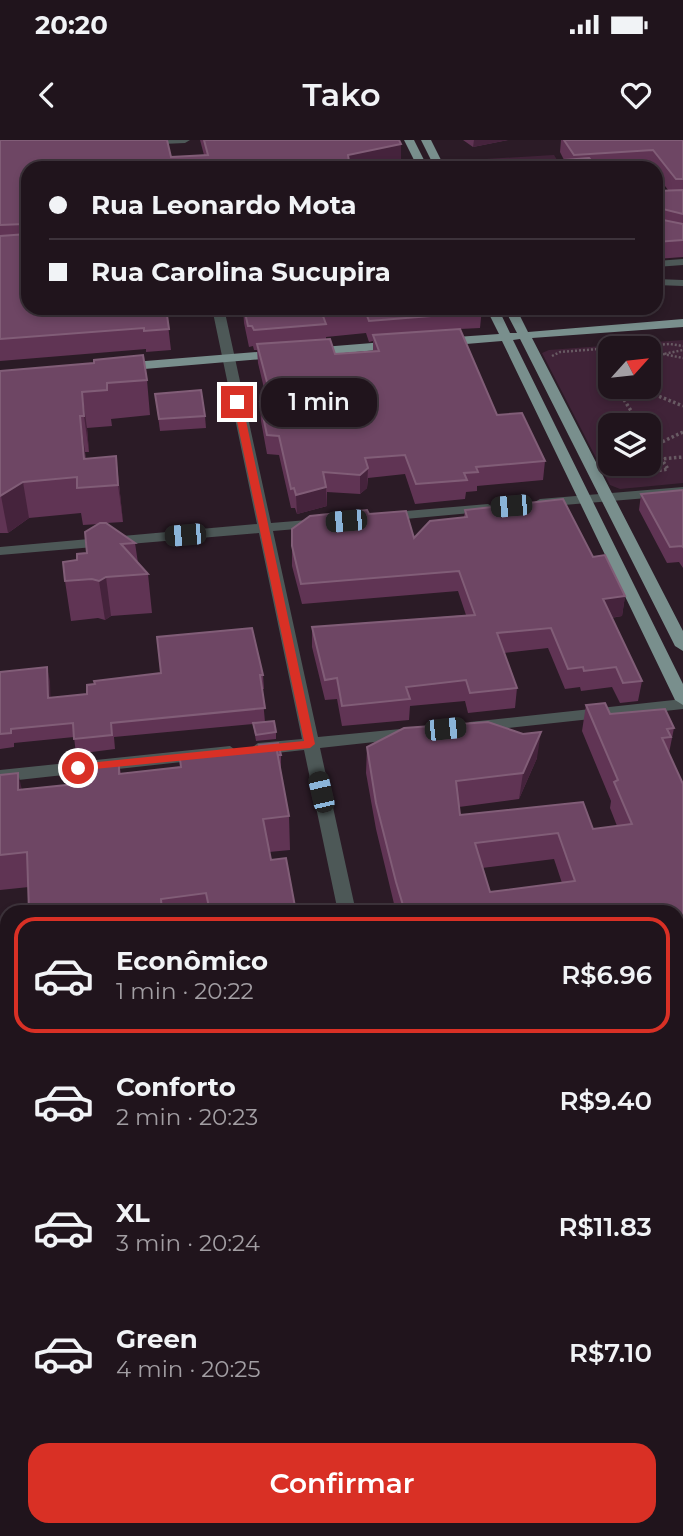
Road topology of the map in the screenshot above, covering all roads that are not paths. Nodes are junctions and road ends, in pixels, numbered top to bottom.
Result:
1 (409, 140) edge
2 (426, 140) edge
3 (182, 142) edge
4 (125, 144) edge
5 (420, 161) edge
6 (436, 161) edge
7 (683, 262) edge
8 (663, 263) edge
9 (663, 282) edge
10 (683, 283) edge
11 (219, 315) edge
12 (496, 315) edge
13 (514, 315) edge
14 (683, 323) edge
15 (683, 333) edge
16 (526, 340) junction
17 (509, 341) junction
18 (434, 347) edge
19 (229, 363) junction
20 (115, 372) edge
21 (683, 491) edge
22 (606, 497) junction
23 (585, 499) junction
24 (525, 505) edge
25 (497, 507) edge
26 (374, 518) edge
27 (332, 522) edge
28 (264, 528) junction
29 (0, 551) edge
30 (683, 646) edge
31 (683, 702) edge
32 (459, 728) edge
33 (432, 731) edge
34 (310, 744) junction
35 (0, 776) edge
36 (345, 905) edge

1 - 5 main road
2 - 6 main road
3 - 4 street
7 - 8 street
9 - 10 street
11 - 19 street
12 - 17 main road
13 - 16 main road
14 - 16 main road
15 - 16 main road
16 - 17 main road
16 - 22 main road
17 - 18 main road
17 - 23 main road
19 - 19 main road
19 - 20 main road
19 - 28 street
21 - 22 street
22 - 23 street
22 - 30 main road
23 - 24 street
23 - 31 main road
25 - 26 street
27 - 28 street
28 - 29 street
28 - 34 street
31 - 32 street
33 - 34 street
34 - 35 street
34 - 36 street

